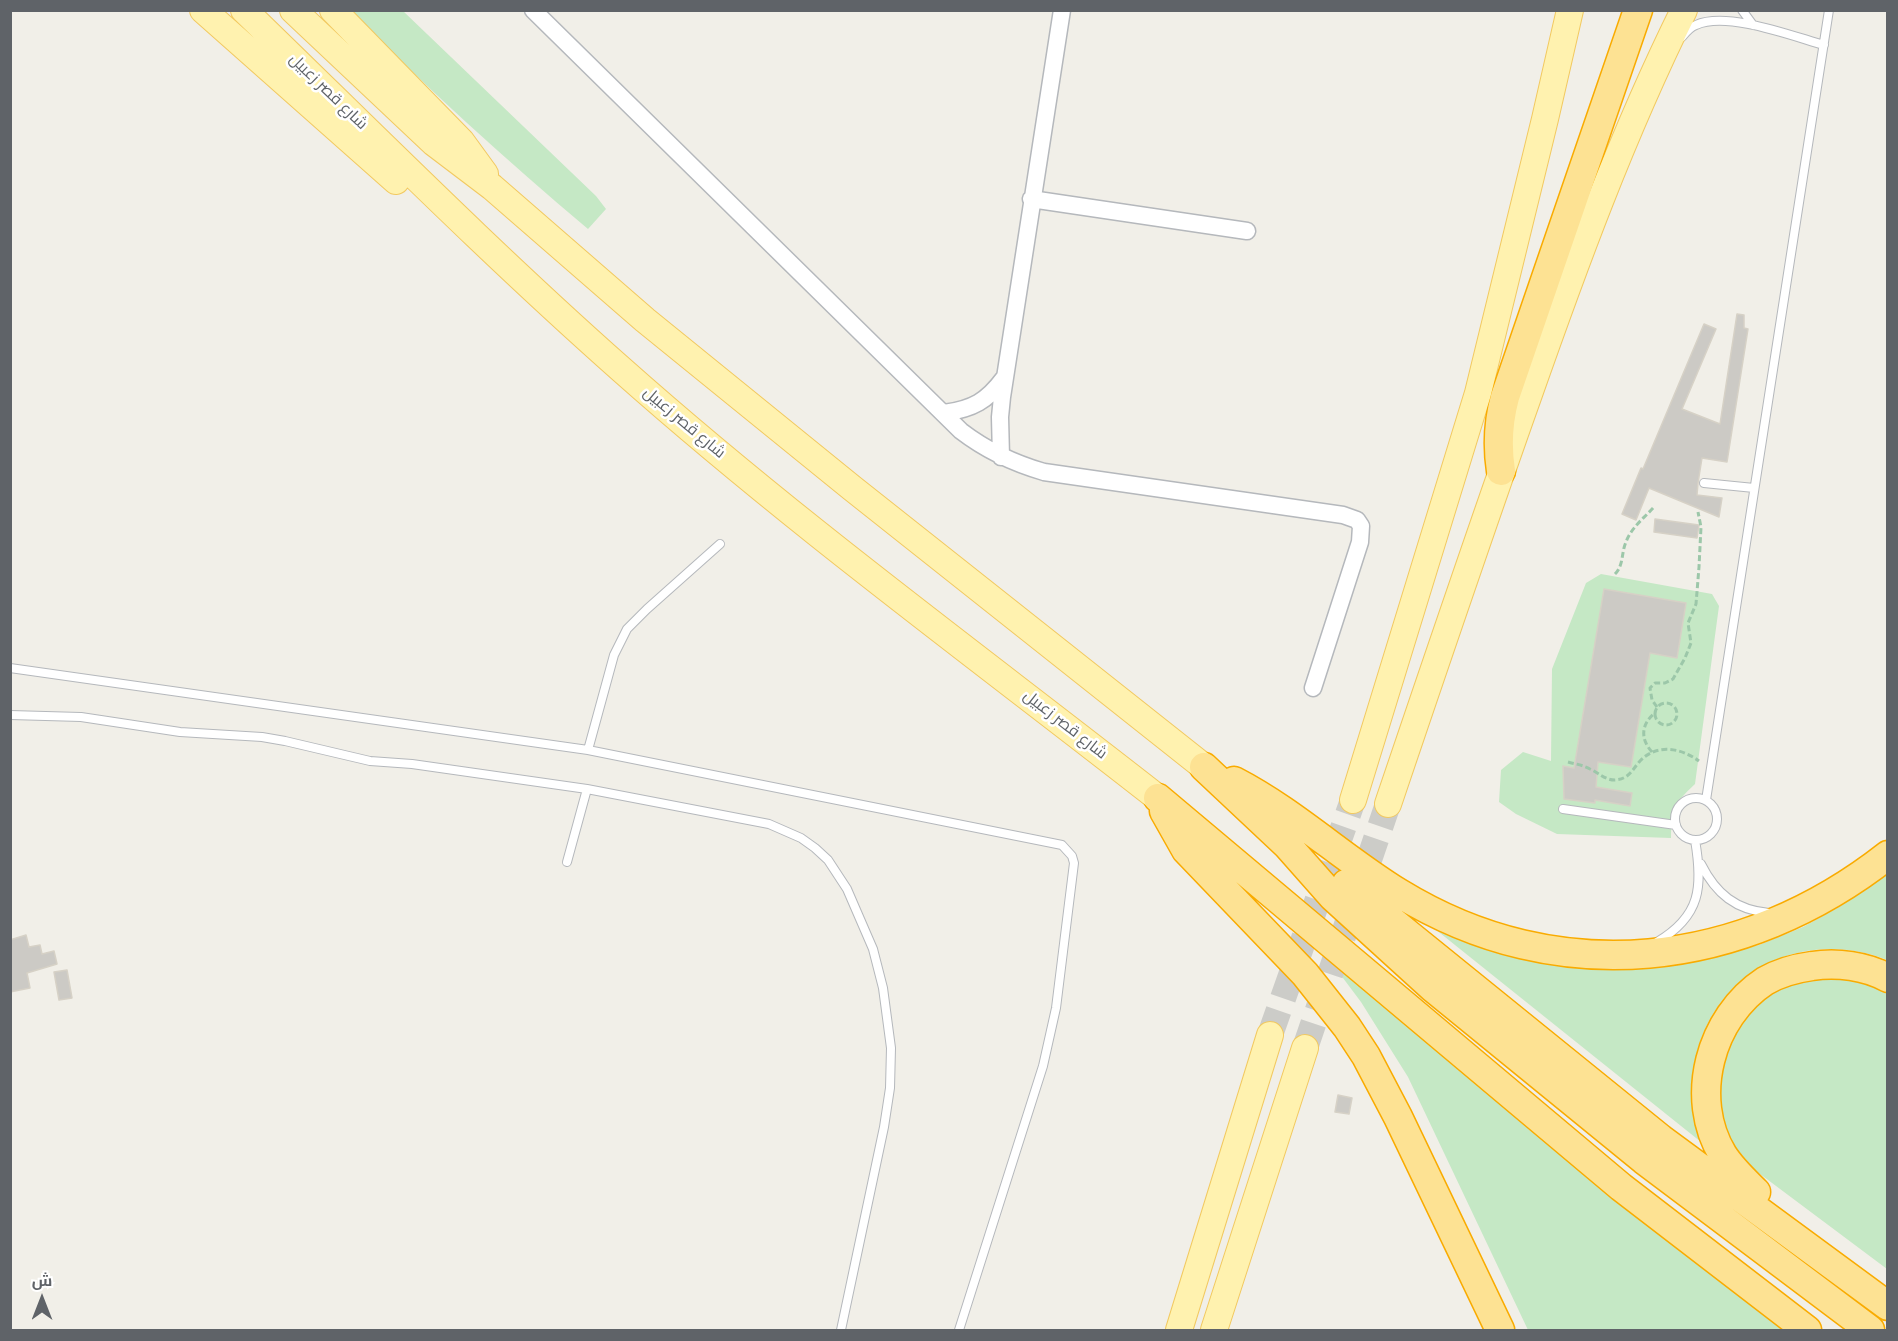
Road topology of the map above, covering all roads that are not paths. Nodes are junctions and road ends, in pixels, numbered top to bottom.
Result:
1 (202, 10) edge
2 (244, 10) edge
3 (292, 10) edge
4 (333, 10) edge
5 (533, 10) edge
6 (1062, 10) edge
7 (1570, 10) edge
8 (1638, 10) edge
9 (1684, 10) edge
10 (1742, 10) edge
11 (1829, 10) edge
12 (1753, 25) junction
13 (1824, 45) junction
14 (1652, 76) junction
15 (492, 188) junction
16 (1031, 199) junction
17 (466, 226) junction
18 (1247, 231) dead end
19 (1005, 377) junction
20 (944, 413) junction
21 (1001, 458) junction
22 (1502, 471) junction
23 (1704, 483) dead end
24 (1754, 488) junction
25 (720, 544) dead end
26 (10, 668) edge
27 (1313, 688) dead end
28 (10, 715) edge
29 (588, 750) junction
30 (1204, 767) junction
31 (587, 789) junction
32 (1158, 798) junction
33 (1353, 800) tunnel mouth
34 (1706, 800) junction
35 (1388, 804) tunnel mouth
36 (1563, 809) dead end
37 (1676, 825) junction
38 (1695, 840) junction
39 (1287, 845) junction
40 (1887, 855) edge
41 (1698, 859) junction
42 (567, 862) dead end
43 (1802, 911) junction
44 (1608, 955) junction
45 (1887, 978) edge
46 (1270, 1035) tunnel mouth
47 (1305, 1048) tunnel mouth
48 (1826, 1261) junction
49 (1887, 1306) edge
50 (841, 1330) edge
51 (959, 1330) edge
52 (1179, 1330) edge
53 (1214, 1330) edge
54 (1500, 1330) edge
55 (1807, 1330) edge
56 (1870, 1330) edge

1 - 17 main road
2 - 17 main road, شارع قصر زعبيل
3 - 15 main road, شارع قصر زعبيل
4 - 15 main road
5 - 20 street
6 - 16 street
7 - 33 main road
8 - 22 highway
9 - 14 main road
10 - 12 lane
11 - 13 lane
12 - 13 lane
12 - 14 lane
13 - 24 lane
14 - 22 main road
15 - 30 main road, شارع قصر زعبيل
16 - 18 street
16 - 19 street
17 - 32 main road, شارع قصر زعبيل
19 - 20 street
19 - 21 street
20 - 21 street
21 - 27 street
22 - 35 main road
23 - 24 lane
24 - 34 lane
25 - 29 lane
26 - 29 lane
28 - 31 lane
29 - 51 lane
30 - 39 highway
30 - 44 highway
31 - 42 lane
31 - 50 lane
32 - 54 highway
32 - 55 highway
34 - 37 lane
34 - 38 lane
36 - 37 lane
37 - 38 lane
38 - 41 lane
39 - 48 highway
39 - 56 highway
40 - 43 highway
41 - 43 lane
41 - 44 lane
43 - 44 highway
45 - 48 highway
46 - 52 main road
47 - 53 main road
48 - 49 highway

